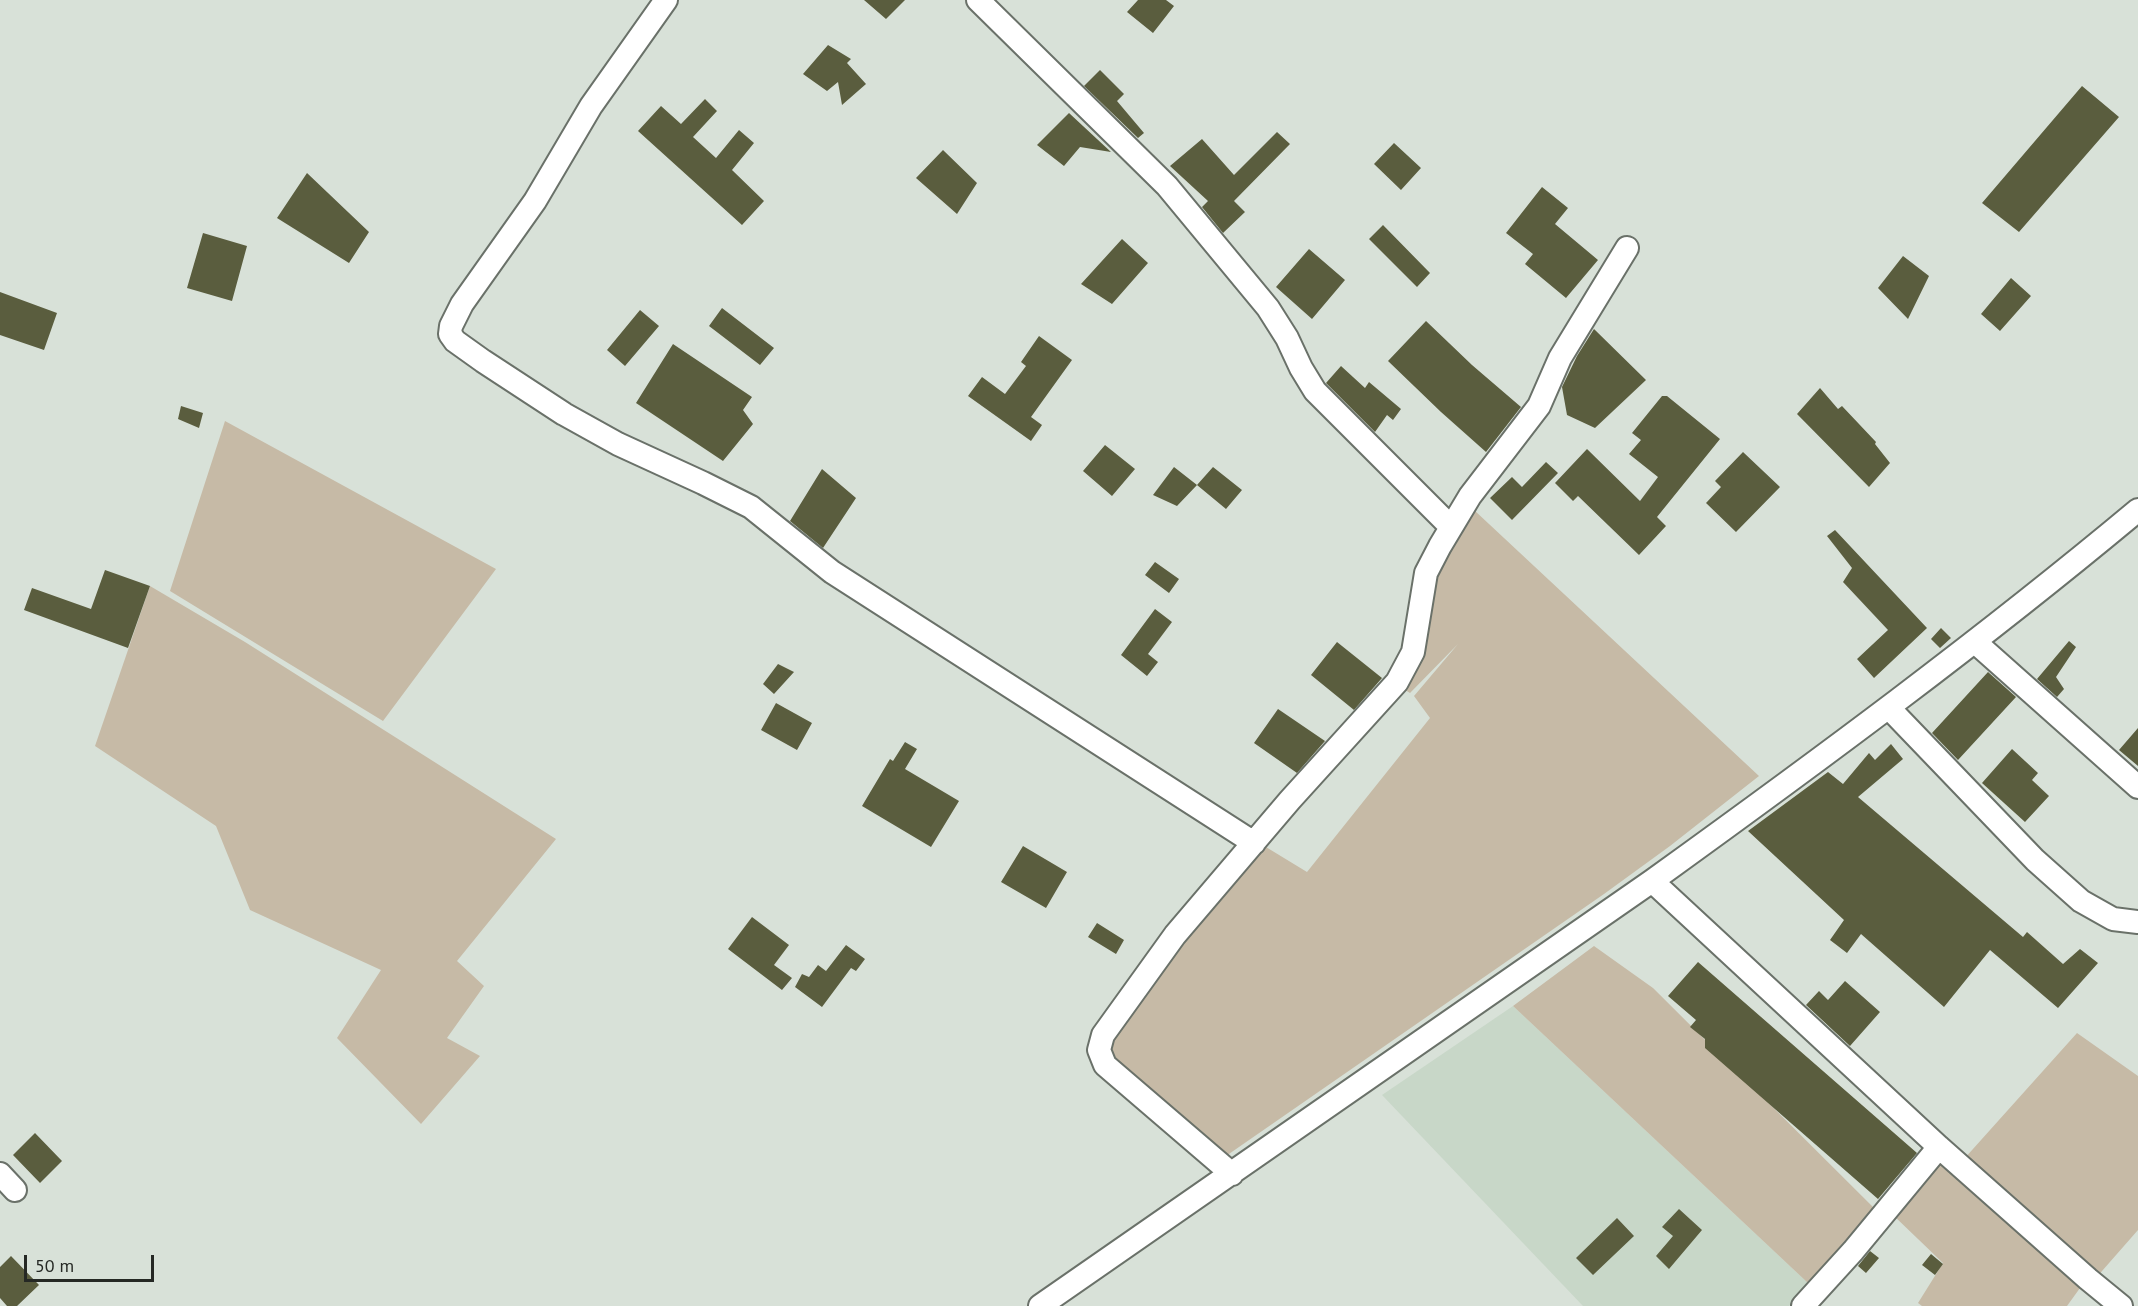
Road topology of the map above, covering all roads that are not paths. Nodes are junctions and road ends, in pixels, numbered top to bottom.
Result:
1 (666, 0) edge
2 (978, 0) edge
3 (1627, 248) dead end
4 (2138, 510) edge
5 (1451, 527) junction
6 (1975, 642) junction
7 (1889, 708) junction
8 (2138, 787) edge
9 (1254, 843) junction
10 (1652, 882) junction
11 (2138, 922) edge
12 (1939, 1147) junction
13 (0, 1174) edge
14 (1232, 1174) junction
15 (15, 1190) dead end
16 (1040, 1306) edge
17 (1803, 1306) edge
18 (2121, 1306) edge

1 - 9 street
2 - 5 street
3 - 5 street
4 - 6 street
5 - 9 street
6 - 7 street
6 - 8 street
7 - 10 street
7 - 11 street
9 - 14 street
10 - 12 street
10 - 14 street
12 - 17 street
12 - 18 street
13 - 15 street
14 - 16 street

